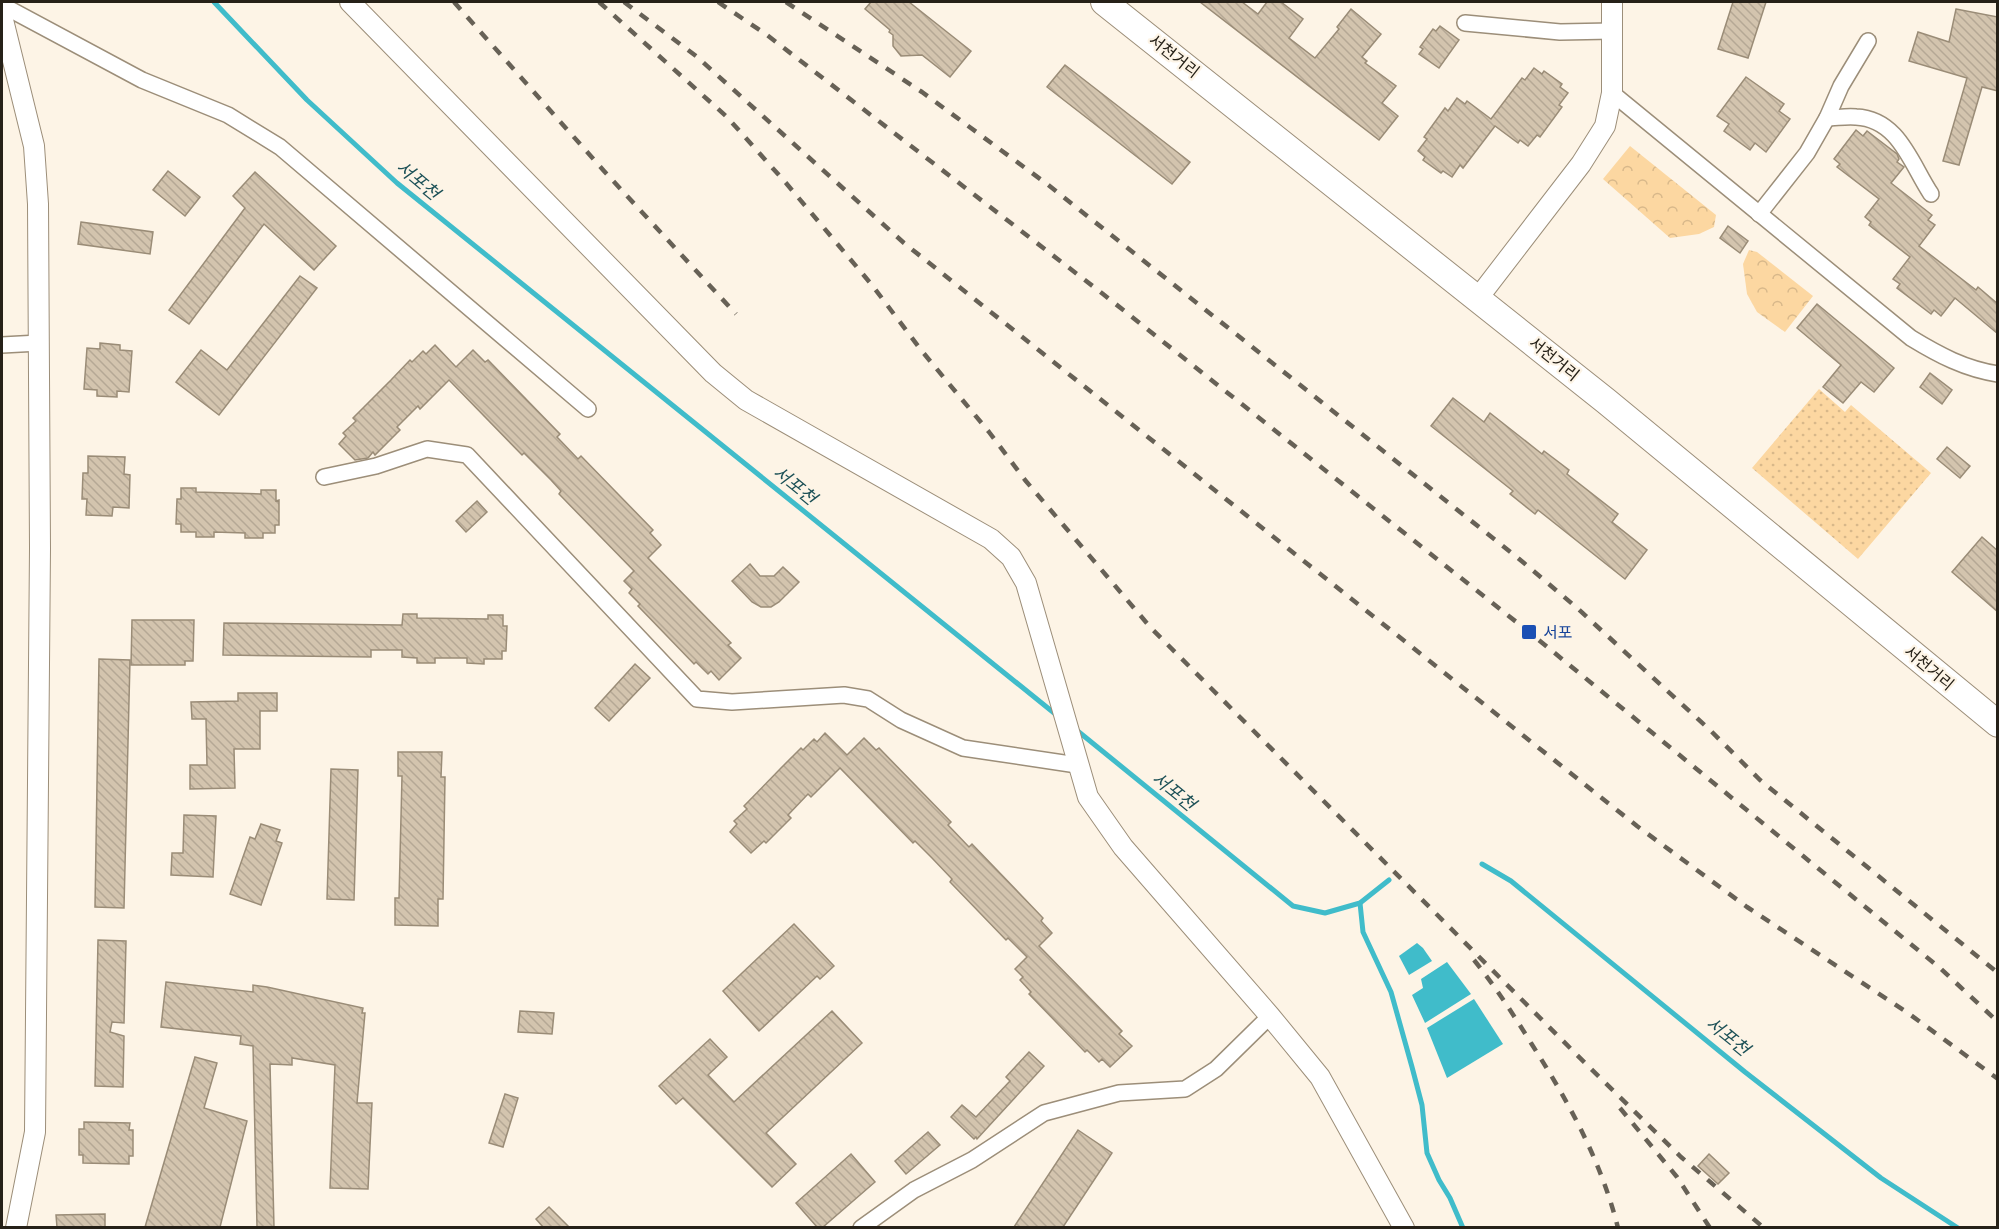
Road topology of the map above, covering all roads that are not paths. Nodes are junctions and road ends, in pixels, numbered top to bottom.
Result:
1 (350, 2) edge
2 (1104, 2) edge
3 (1612, 2) edge
4 (2, 5) edge
5 (2, 16) edge
6 (1465, 22) dead end
7 (1612, 31) junction
8 (1868, 41) dead end
9 (1612, 93) junction
10 (1827, 118) junction
11 (1931, 194) dead end
12 (1759, 214) junction
13 (1478, 298) junction
14 (39, 343) junction
15 (2, 345) edge
16 (1998, 374) edge
17 (588, 409) dead end
18 (324, 477) dead end
19 (1998, 724) edge
20 (1075, 757) junction
21 (1270, 1016) junction
22 (16, 1227) edge
23 (861, 1227) edge
24 (1404, 1227) edge

1 - 20 street
2 - 13 main road, 서천거리
3 - 7 street
4 - 17 street
5 - 14 street
6 - 7 street
7 - 9 street
8 - 10 street
9 - 12 street
9 - 13 street
10 - 11 street
10 - 12 street
12 - 16 street
13 - 19 main road, 서천거리
14 - 15 street
14 - 22 street
18 - 20 street
20 - 21 street
21 - 23 street
21 - 24 street

